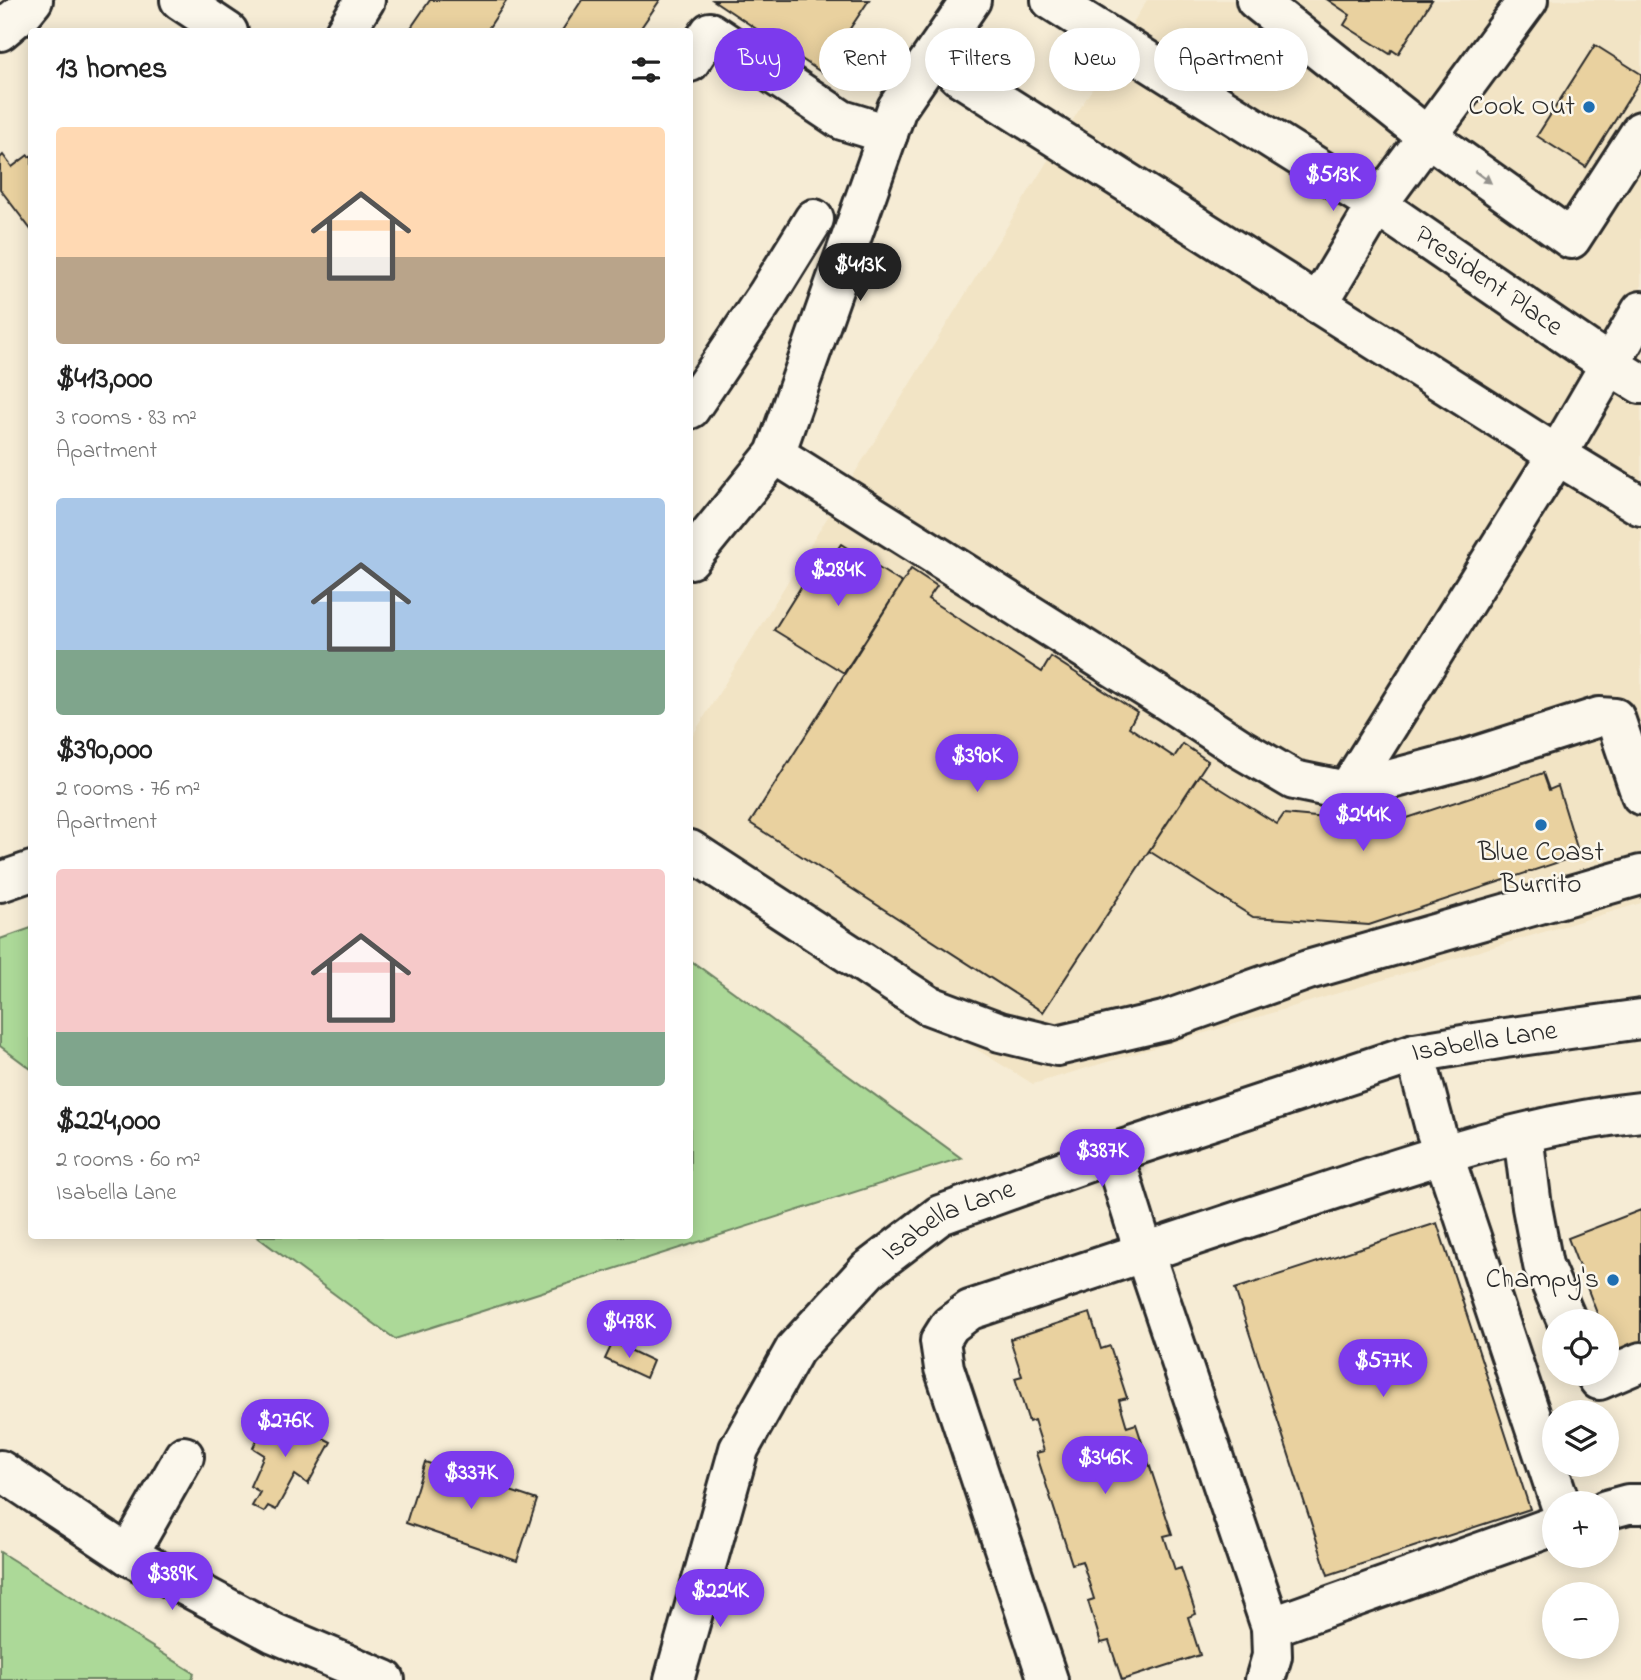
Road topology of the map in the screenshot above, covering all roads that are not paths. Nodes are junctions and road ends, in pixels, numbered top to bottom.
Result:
1 (33, 0) edge
2 (180, 0) edge
3 (365, 0) edge
4 (971, 0) edge
5 (1051, 0) edge
6 (1256, 0) edge
7 (1528, 0) edge
8 (222, 28) edge
9 (348, 28) edge
10 (952, 28) edge
11 (0, 31) edge
12 (693, 58) edge
13 (925, 67) edge
14 (983, 91) edge
15 (1641, 131) edge
16 (888, 134) junction
17 (1428, 137) junction
18 (1377, 205) junction
19 (814, 219) dead end
20 (1318, 304) junction
21 (1641, 311) edge
22 (1625, 374) edge
23 (693, 405) edge
24 (775, 454) junction
25 (1557, 455) junction
26 (1641, 506) edge
27 (693, 555) edge
28 (1347, 791) junction
29 (1641, 795) edge
30 (693, 852) edge
31 (28, 872) edge
32 (1641, 875) edge
33 (0, 882) edge
34 (1641, 1019) edge
35 (1415, 1053) junction
36 (1641, 1112) edge
37 (1523, 1134) junction
38 (1112, 1153) junction
39 (1444, 1153) junction
40 (1144, 1252) junction
41 (1562, 1309) edge
42 (1641, 1362) edge
43 (1619, 1371) edge
44 (184, 1456) dead end
45 (0, 1470) edge
46 (1556, 1491) edge
47 (1641, 1504) edge
48 (1619, 1506) edge
49 (1542, 1530) edge
50 (128, 1555) junction
51 (1272, 1626) junction
52 (385, 1680) edge
53 (674, 1680) edge
54 (1048, 1680) edge
55 (1265, 1680) edge

1 - 11 street
2 - 8 street
3 - 9 street
4 - 10 street
5 - 18 street, President Place
6 - 17 street
7 - 17 street
12 - 16 street
13 - 16 street
14 - 20 street
17 -> 15 street
16 - 24 street
17 - 18 street
18 - 20 street
18 - 22 street, President Place
19 - 23 street
20 - 25 street
21 - 22 street
22 - 25 street
24 - 27 street
24 - 28 street
25 - 26 street
25 - 28 street
28 - 29 street
30 - 32 street
31 - 33 street
34 - 35 street, Isabella Lane
35 - 38 street, Isabella Lane
35 - 39 street
36 - 37 street
37 - 39 street
37 - 41 street
38 - 40 street
38 - 53 street, Isabella Lane
39 - 40 street
39 - 46 street
40 - 51 street
40 - 54 street
42 - 43 street
44 - 50 street
45 - 50 street
47 - 48 street
49 - 51 street
50 - 52 street
51 - 55 street

